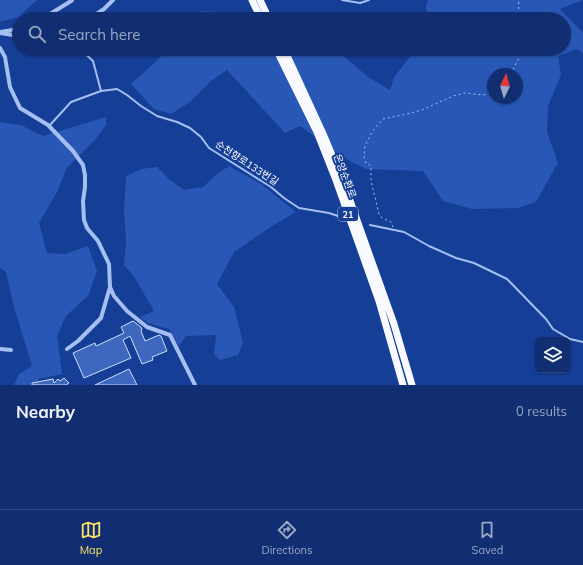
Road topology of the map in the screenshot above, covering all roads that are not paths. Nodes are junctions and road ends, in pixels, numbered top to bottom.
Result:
1 (72, 0) edge
2 (113, 0) edge
3 (252, 0) edge
4 (260, 0) edge
5 (342, 0) edge
6 (369, 0) edge
7 (53, 12) edge
8 (100, 12) edge
9 (258, 12) edge
10 (266, 12) edge
11 (12, 30) edge
12 (0, 33) edge
13 (12, 35) edge
14 (0, 48) edge
15 (88, 56) edge
16 (279, 56) edge
17 (287, 56) edge
18 (100, 91) junction
19 (49, 126) junction
20 (342, 217) dead end
21 (370, 225) dead end
22 (110, 286) junction
23 (583, 342) edge
24 (0, 349) edge
25 (67, 349) dead end
26 (11, 350) dead end
27 (194, 385) edge
28 (403, 385) edge
29 (412, 385) edge

1 - 7 street
2 - 8 street
3 - 9 highway
4 - 10 highway
5 - 6 lane
11 - 12 street
12 - 13 street
14 - 19 street
15 - 18 lane
16 - 28 highway, 온양순환로 / 21
17 - 29 highway, 온양순환로 / 21
18 - 19 lane, 순천향로133번길
18 - 20 lane, 순천향로133번길
19 - 22 street
21 - 23 lane
22 - 25 street
22 - 27 street
24 - 26 street

